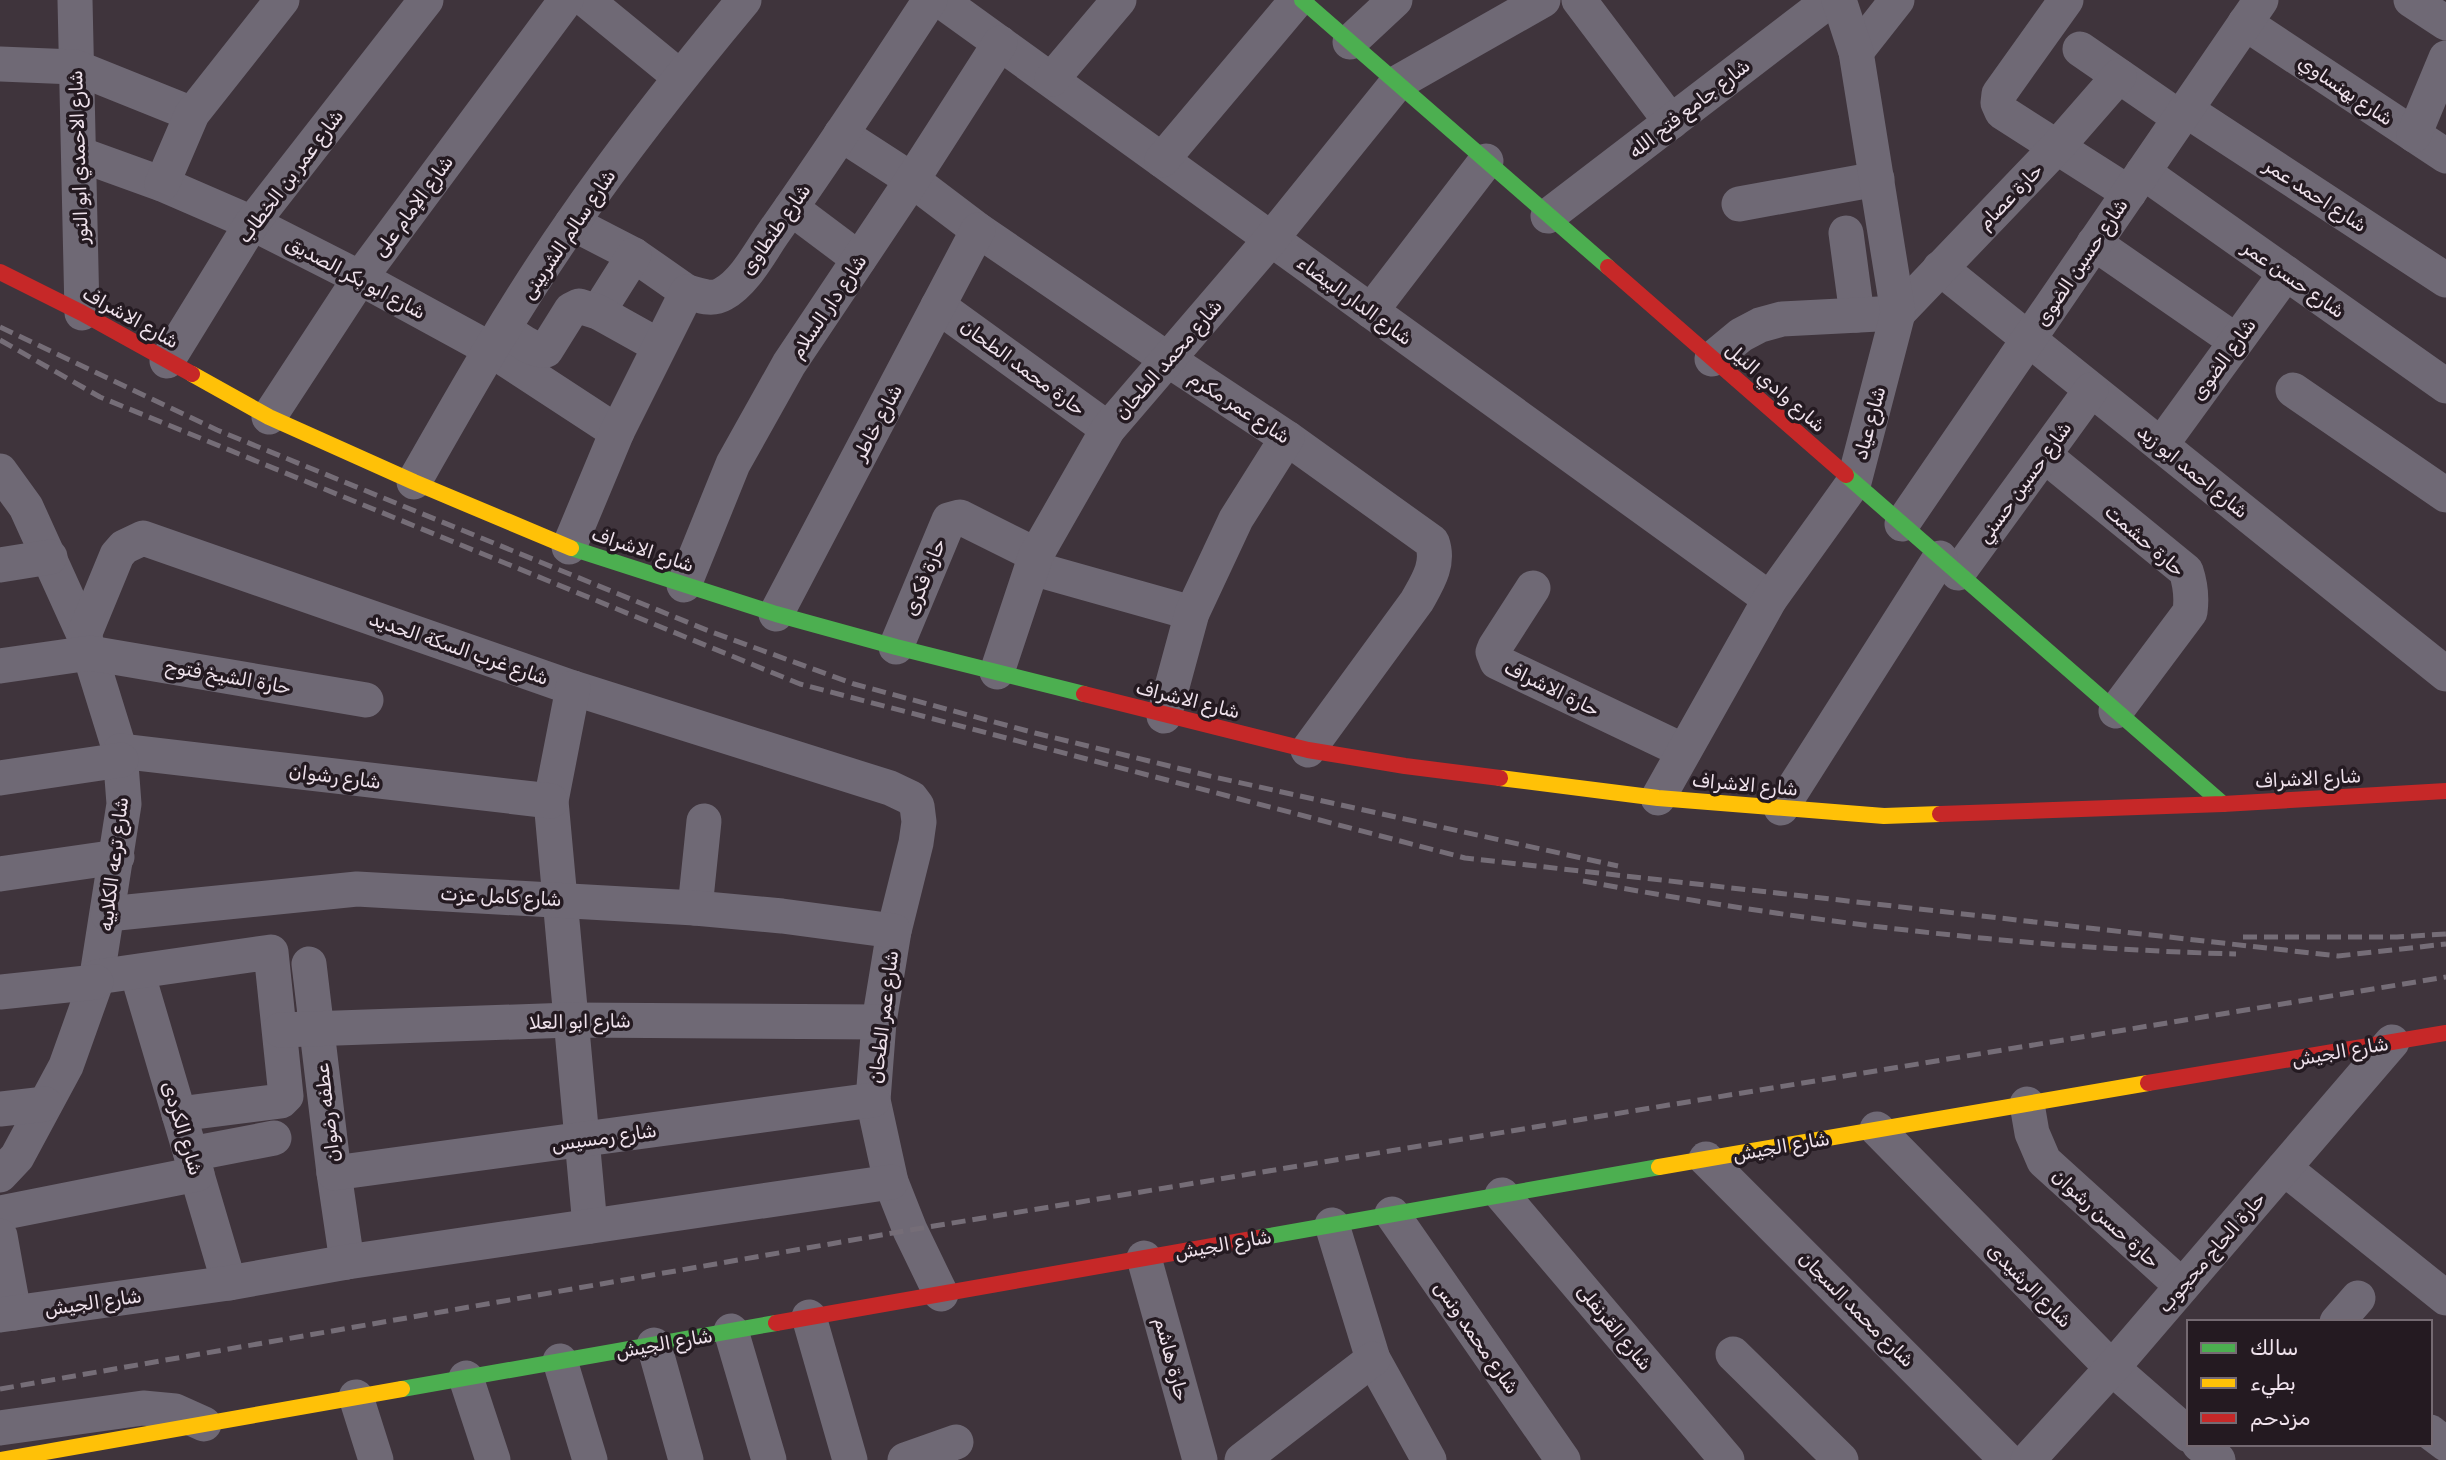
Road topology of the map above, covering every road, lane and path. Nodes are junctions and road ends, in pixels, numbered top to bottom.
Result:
1 (75, 0) edge
2 (282, 0) edge
3 (426, 0) edge
4 (566, 0) edge
5 (586, 0) edge
6 (744, 0) edge
7 (930, 0) edge
8 (940, 0) edge
9 (1119, 0) edge
10 (1297, 0) edge
11 (1302, 0) edge
12 (1395, 0) edge
13 (1543, 0) edge
14 (1579, 0) edge
15 (1830, 0) edge
16 (1839, 0) edge
17 (1897, 0) edge
18 (2066, 0) edge
19 (2411, 0) edge
20 (2253, 11) edge
21 (2446, 23) edge
22 (1350, 41) junction
23 (1000, 43) junction
24 (2080, 49) dead end
25 (1856, 52) junction
26 (2446, 58) edge
27 (0, 64) edge
28 (75, 67) junction
29 (2119, 76) junction
30 (680, 77) junction
31 (1052, 79) junction
32 (1397, 83) junction
33 (192, 114) junction
34 (2183, 114) junction
35 (1671, 122) junction
36 (841, 134) junction
37 (2414, 135) junction
38 (2057, 147) junction
39 (79, 154) junction
40 (2446, 156) edge
41 (1162, 160) junction
42 (1486, 161) junction
43 (1877, 179) junction
44 (912, 180) junction
45 (2136, 182) junction
46 (162, 184) junction
47 (1739, 204) dead end
48 (791, 208) junction
49 (1548, 216) junction
50 (252, 223) junction
51 (572, 223) junction
52 (978, 230) junction
53 (1846, 233) dead end
54 (1271, 239) junction
55 (2094, 243) junction
56 (634, 256) junction
57 (859, 259) junction
58 (1940, 268) junction
59 (0, 272) edge
60 (2286, 273) junction
61 (360, 278) junction
62 (2446, 280) edge
63 (687, 292) junction
64 (938, 306) junction
65 (1371, 311) junction
66 (598, 312) junction
67 (82, 313) junction
68 (1898, 313) junction
69 (1857, 315) junction
70 (497, 339) junction
71 (2029, 339) junction
72 (2236, 341) junction
73 (659, 346) junction
74 (1167, 359) junction
75 (1712, 359) junction
76 (167, 361) junction
77 (2446, 386) edge
78 (2091, 390) junction
79 (2293, 390) dead end
80 (269, 417) junction
81 (1108, 429) junction
82 (617, 432) junction
83 (1287, 438) junction
84 (2161, 445) junction
85 (2043, 456) junction
86 (0, 471) edge
87 (414, 482) junction
88 (1854, 482) junction
89 (2446, 495) edge
90 (1902, 524) junction
91 (569, 547) junction
92 (50, 557) junction
93 (1034, 561) junction
94 (0, 565) edge
95 (1949, 566) junction
96 (684, 585) junction
97 (1533, 588) dead end
98 (1770, 599) junction
99 (1192, 612) junction
100 (776, 614) junction
101 (87, 644) junction
102 (896, 648) junction
103 (0, 666) edge
104 (997, 672) junction
105 (2446, 674) edge
106 (573, 688) junction
107 (366, 700) dead end
108 (2116, 711) junction
109 (1164, 716) junction
110 (1307, 750) junction
111 (1684, 751) junction
112 (120, 755) junction
113 (0, 778) edge
114 (890, 788) joint
115 (2446, 791) edge
116 (1658, 798) junction
117 (551, 801) junction
118 (2223, 804) junction
119 (1781, 808) junction
120 (704, 821) dead end
121 (117, 857) junction
122 (0, 874) edge
123 (560, 899) junction
124 (695, 908) junction
125 (108, 915) junction
126 (894, 931) junction
127 (309, 964) dead end
128 (137, 972) junction
129 (97, 979) junction
130 (0, 992) edge
131 (572, 1020) junction
132 (879, 1022) junction
133 (316, 1029) junction
134 (280, 1030) junction
135 (2446, 1033) edge
136 (2392, 1042) junction
137 (873, 1100) junction
138 (45, 1104) junction
139 (2027, 1104) junction
140 (0, 1109) edge
141 (179, 1114) junction
142 (1877, 1129) junction
143 (274, 1138) dead end
144 (582, 1140) junction
145 (1706, 1159) junction
146 (194, 1164) junction
147 (2284, 1168) junction
148 (334, 1173) junction
149 (0, 1175) edge
150 (891, 1182) junction
151 (1502, 1195) junction
152 (0, 1213) edge
153 (1392, 1214) junction
154 (1332, 1225) junction
155 (590, 1226) junction
156 (0, 1236) edge
157 (1144, 1258) junction
158 (347, 1262) junction
159 (229, 1283) junction
160 (2182, 1286) junction
161 (941, 1294) junction
162 (2446, 1298) edge
163 (7, 1314) edge
164 (809, 1317) junction
165 (731, 1331) junction
166 (654, 1345) junction
167 (1733, 1354) dead end
168 (1373, 1359) junction
169 (560, 1362) junction
170 (2112, 1368) junction
171 (466, 1378) junction
172 (356, 1397) junction
173 (204, 1424) junction
174 (0, 1428) edge
175 (2187, 1433) edge
176 (956, 1442) dead end
177 (0, 1460) edge
178 (376, 1460) edge
179 (493, 1460) edge
180 (590, 1460) edge
181 (686, 1460) edge
182 (769, 1460) edge
183 (850, 1460) edge
184 (905, 1460) edge
185 (1200, 1460) edge
186 (1242, 1460) edge
187 (1429, 1460) edge
188 (1563, 1460) edge
189 (1727, 1460) edge
190 (1841, 1460) edge
191 (2007, 1460) edge
192 (2028, 1460) edge

1 - 28 street, شارع الاحمدي ابو النور
2 - 33 street
3 - 50 street, شارع عمر بن الخطاب
4 - 61 street, شارع الإمام على
5 - 30 street
6 - 30 street, شارع سالم الشربينى
7 - 36 street, شارع طنطاوى
8 - 23 street, شارع الدار البيضاء
9 - 31 street
10 - 41 street
11 - 22 street, شارع وادي النيل
12 - 22 street
13 - 32 street
14 - 35 street
15 - 35 street, شارع جامع فتح الله
16 - 25 street, شارع عياد
17 - 25 street
18 - 38 street, شارع حسن عمر
19 - 21 street
20 - 34 street, شارع حسين الضوى
20 - 37 street, شارع بهنساوي
22 - 32 street, شارع وادي النيل
23 - 31 street, شارع الدار البيضاء
23 - 44 street, شارع دار السلام
24 - 29 street, شارع احمد عمر
25 - 43 street, شارع عياد
26 - 37 street
27 - 28 street
28 - 33 street
28 - 39 street, شارع الاحمدي ابو النور
29 - 34 street, شارع احمد عمر
29 - 38 street, حارة عصام
30 - 51 street, شارع سالم الشربينى
31 - 41 street, شارع الدار البيضاء
32 - 42 street, شارع وادي النيل
32 - 54 street, شارع محمد الطحان
33 - 46 street
34 - 45 street, شارع حسين الضوى
34 - 62 street, شارع احمد عمر
35 - 49 street, شارع جامع فتح الله
36 - 44 street, شارع عمر مكرم
36 - 48 street, شارع طنطاوى
37 - 40 street, شارع بهنساوي
38 - 45 street, شارع حسن عمر
38 - 58 street, حارة عصام
39 - 46 street, شارع ابو بكر الصديق
39 - 67 street, شارع الاحمدي ابو النور
41 - 54 street, شارع الدار البيضاء
42 - 49 street, شارع وادي النيل
42 - 65 street
43 - 47 street
43 - 68 street, شارع عياد
44 - 52 street, شارع عمر مكرم
44 - 57 street, شارع دار السلام
45 - 55 street, شارع حسين الضوى
45 - 60 street, شارع حسن عمر
46 - 50 street, شارع ابو بكر الصديق
48 - 57 street
48 - 63 street, شارع طنطاوى
49 - 75 street, شارع وادي النيل
50 - 61 street, شارع ابو بكر الصديق
50 - 76 street, شارع عمر بن الخطاب
51 - 56 street
51 - 70 street, شارع سالم الشربينى
52 - 64 street, شارع خاطر
52 - 74 street, شارع عمر مكرم
53 - 69 street
54 - 65 street, شارع الدار البيضاء
54 - 74 street, شارع محمد الطحان
55 - 71 street, شارع حسين الضوى
55 - 72 street
56 - 63 street
56 - 66 street
57 - 96 street, شارع دار السلام
58 - 68 street, حارة عصام
58 - 71 street, شارع احمد ابو زيد
59 - 67 street, شارع الاشراف
60 - 72 street, شارع الضوى
60 - 77 street, شارع حسن عمر
61 - 70 street, شارع ابو بكر الصديق
61 - 80 street, شارع الإمام على
63 - 73 street
64 - 81 street, حارة محمد الطحان
64 - 100 street, شارع خاطر
65 - 98 street, شارع الدار البيضاء
66 - 70 street
66 - 73 street
67 - 76 street, شارع الاشراف
68 - 69 street
68 - 88 street, شارع عياد
69 - 75 street
70 - 82 street, شارع ابو بكر الصديق
70 - 87 street, شارع سالم الشربينى
71 - 78 street, شارع احمد ابو زيد
71 - 90 street, شارع حسين الضوى
72 - 84 street, شارع الضوى
73 - 82 street
74 - 81 street, شارع محمد الطحان
74 - 83 street, شارع عمر مكرم
75 - 88 street, شارع وادي النيل
76 - 80 street, شارع الاشراف
78 - 84 street, شارع احمد ابو زيد
78 - 85 street, شارع حسين حسني
79 - 89 street
80 - 87 street, شارع الاشراف
81 - 93 street, شارع محمد الطحان
82 - 91 street
83 - 99 street
83 - 110 street, شارع عمر مكرم
84 - 105 street, شارع احمد ابو زيد
85 - 95 street, شارع حسين حسني
85 - 108 street, حارة حشمت
86 - 92 street, شارع ترعه الكلابيه
87 - 91 street, شارع الاشراف
88 - 90 street, شارع وادي النيل
88 - 98 street, شارع عياد
90 - 95 street, شارع وادي النيل
91 - 96 street, شارع الاشراف
92 - 94 street
92 - 101 street, شارع ترعه الكلابيه
93 - 99 street
93 - 102 street, حارة فكرى
93 - 104 street, شارع محمد الطحان
95 - 108 street, شارع وادي النيل
95 - 119 street
96 - 100 street, شارع الاشراف
97 - 111 street, حارة الاشراف
98 - 111 street, شارع عياد
99 - 109 street
100 - 102 street, شارع الاشراف
101 - 103 street, حارة الشيخ فتوح
101 - 106 street, شارع غرب السكة الحديد
101 - 107 street, حارة الشيخ فتوح
101 - 112 street, شارع ترعه الكلابيه
102 - 104 street, شارع الاشراف
104 - 109 street, شارع الاشراف
106 - 114 street, شارع غرب السكة الحديد
106 - 117 street
108 - 118 street, شارع وادي النيل
109 - 110 street, شارع الاشراف
110 - 116 street, شارع الاشراف
111 - 116 street, شارع عياد
112 - 113 street, شارع رشوان
112 - 117 street, شارع رشوان
112 - 121 street, شارع ترعه الكلابيه
114 - 126 street, شارع عمر الطحان
115 - 118 street, شارع الاشراف
116 - 119 street, شارع الاشراف
117 - 123 street
118 - 119 street, شارع الاشراف
120 - 124 street
121 - 122 street
121 - 125 street, شارع ترعه الكلابيه
123 - 124 street, شارع كامل عزت
123 - 125 street, شارع كامل عزت
123 - 131 street
124 - 126 street, شارع كامل عزت
125 - 129 street, شارع ترعه الكلابيه
126 - 132 street, شارع عمر الطحان
127 - 133 street, عطفه رضوان
128 - 129 street
128 - 134 street
128 - 141 street, شارع الكردى
129 - 130 street
129 - 138 street, شارع ترعه الكلابيه
131 - 132 street, شارع ابو العلا
131 - 133 street, شارع ابو العلا
131 - 144 street
132 - 137 street, شارع عمر الطحان
133 - 134 street, شارع ابو العلا
133 - 148 street, عطفه رضوان
134 - 141 street
135 - 136 street, شارع الجيش
136 - 139 street, شارع الجيش
136 - 147 street, حارة الحاج محجوب
137 - 144 street, شارع رمسيس
137 - 150 street, شارع عمر الطحان
138 - 140 street
138 - 149 street, شارع ترعه الكلابيه
139 - 142 street, شارع الجيش
139 - 160 street, حارة حسن رشوان
141 - 146 street, شارع الكردى
142 - 145 street, شارع الجيش
142 - 170 street, شارع الرشيدى
143 - 146 street
144 - 148 street, شارع رمسيس
144 - 155 street
145 - 151 street, شارع الجيش
145 - 191 street, شارع محمد السجان
146 - 152 street
146 - 159 street, شارع الكردى
147 - 160 street, حارة الحاج محجوب
147 - 162 street
148 - 158 street, عطفه رضوان
150 - 155 street, شارع الجيش
150 - 161 street, شارع عمر الطحان
151 - 153 street, شارع الجيش
151 - 189 street, شارع القرنفلى
153 - 154 street, شارع الجيش
153 - 188 street, شارع محمد ونس
154 - 157 street, شارع الجيش
154 - 168 street
155 - 158 street, شارع الجيش
156 - 163 street
157 - 161 street, شارع الجيش
157 - 185 street, حارة هاشم
158 - 159 street, شارع الجيش
159 - 163 street, شارع الجيش
160 - 170 street, حارة الحاج محجوب
161 - 164 street, شارع الجيش
164 - 165 street, شارع الجيش
164 - 183 street
165 - 166 street, شارع الجيش
165 - 182 street
166 - 169 street, شارع الجيش
166 - 181 street
167 - 190 street
168 - 186 street
168 - 187 street
169 - 171 street, شارع الجيش
169 - 180 street
170 - 175 street, شارع الرشيدى
170 - 192 street, حارة الحاج محجوب
171 - 172 street, شارع الجيش
171 - 179 street
172 - 173 street, شارع الجيش
172 - 178 street
173 - 174 street
173 - 177 street, شارع الجيش
176 - 184 street

